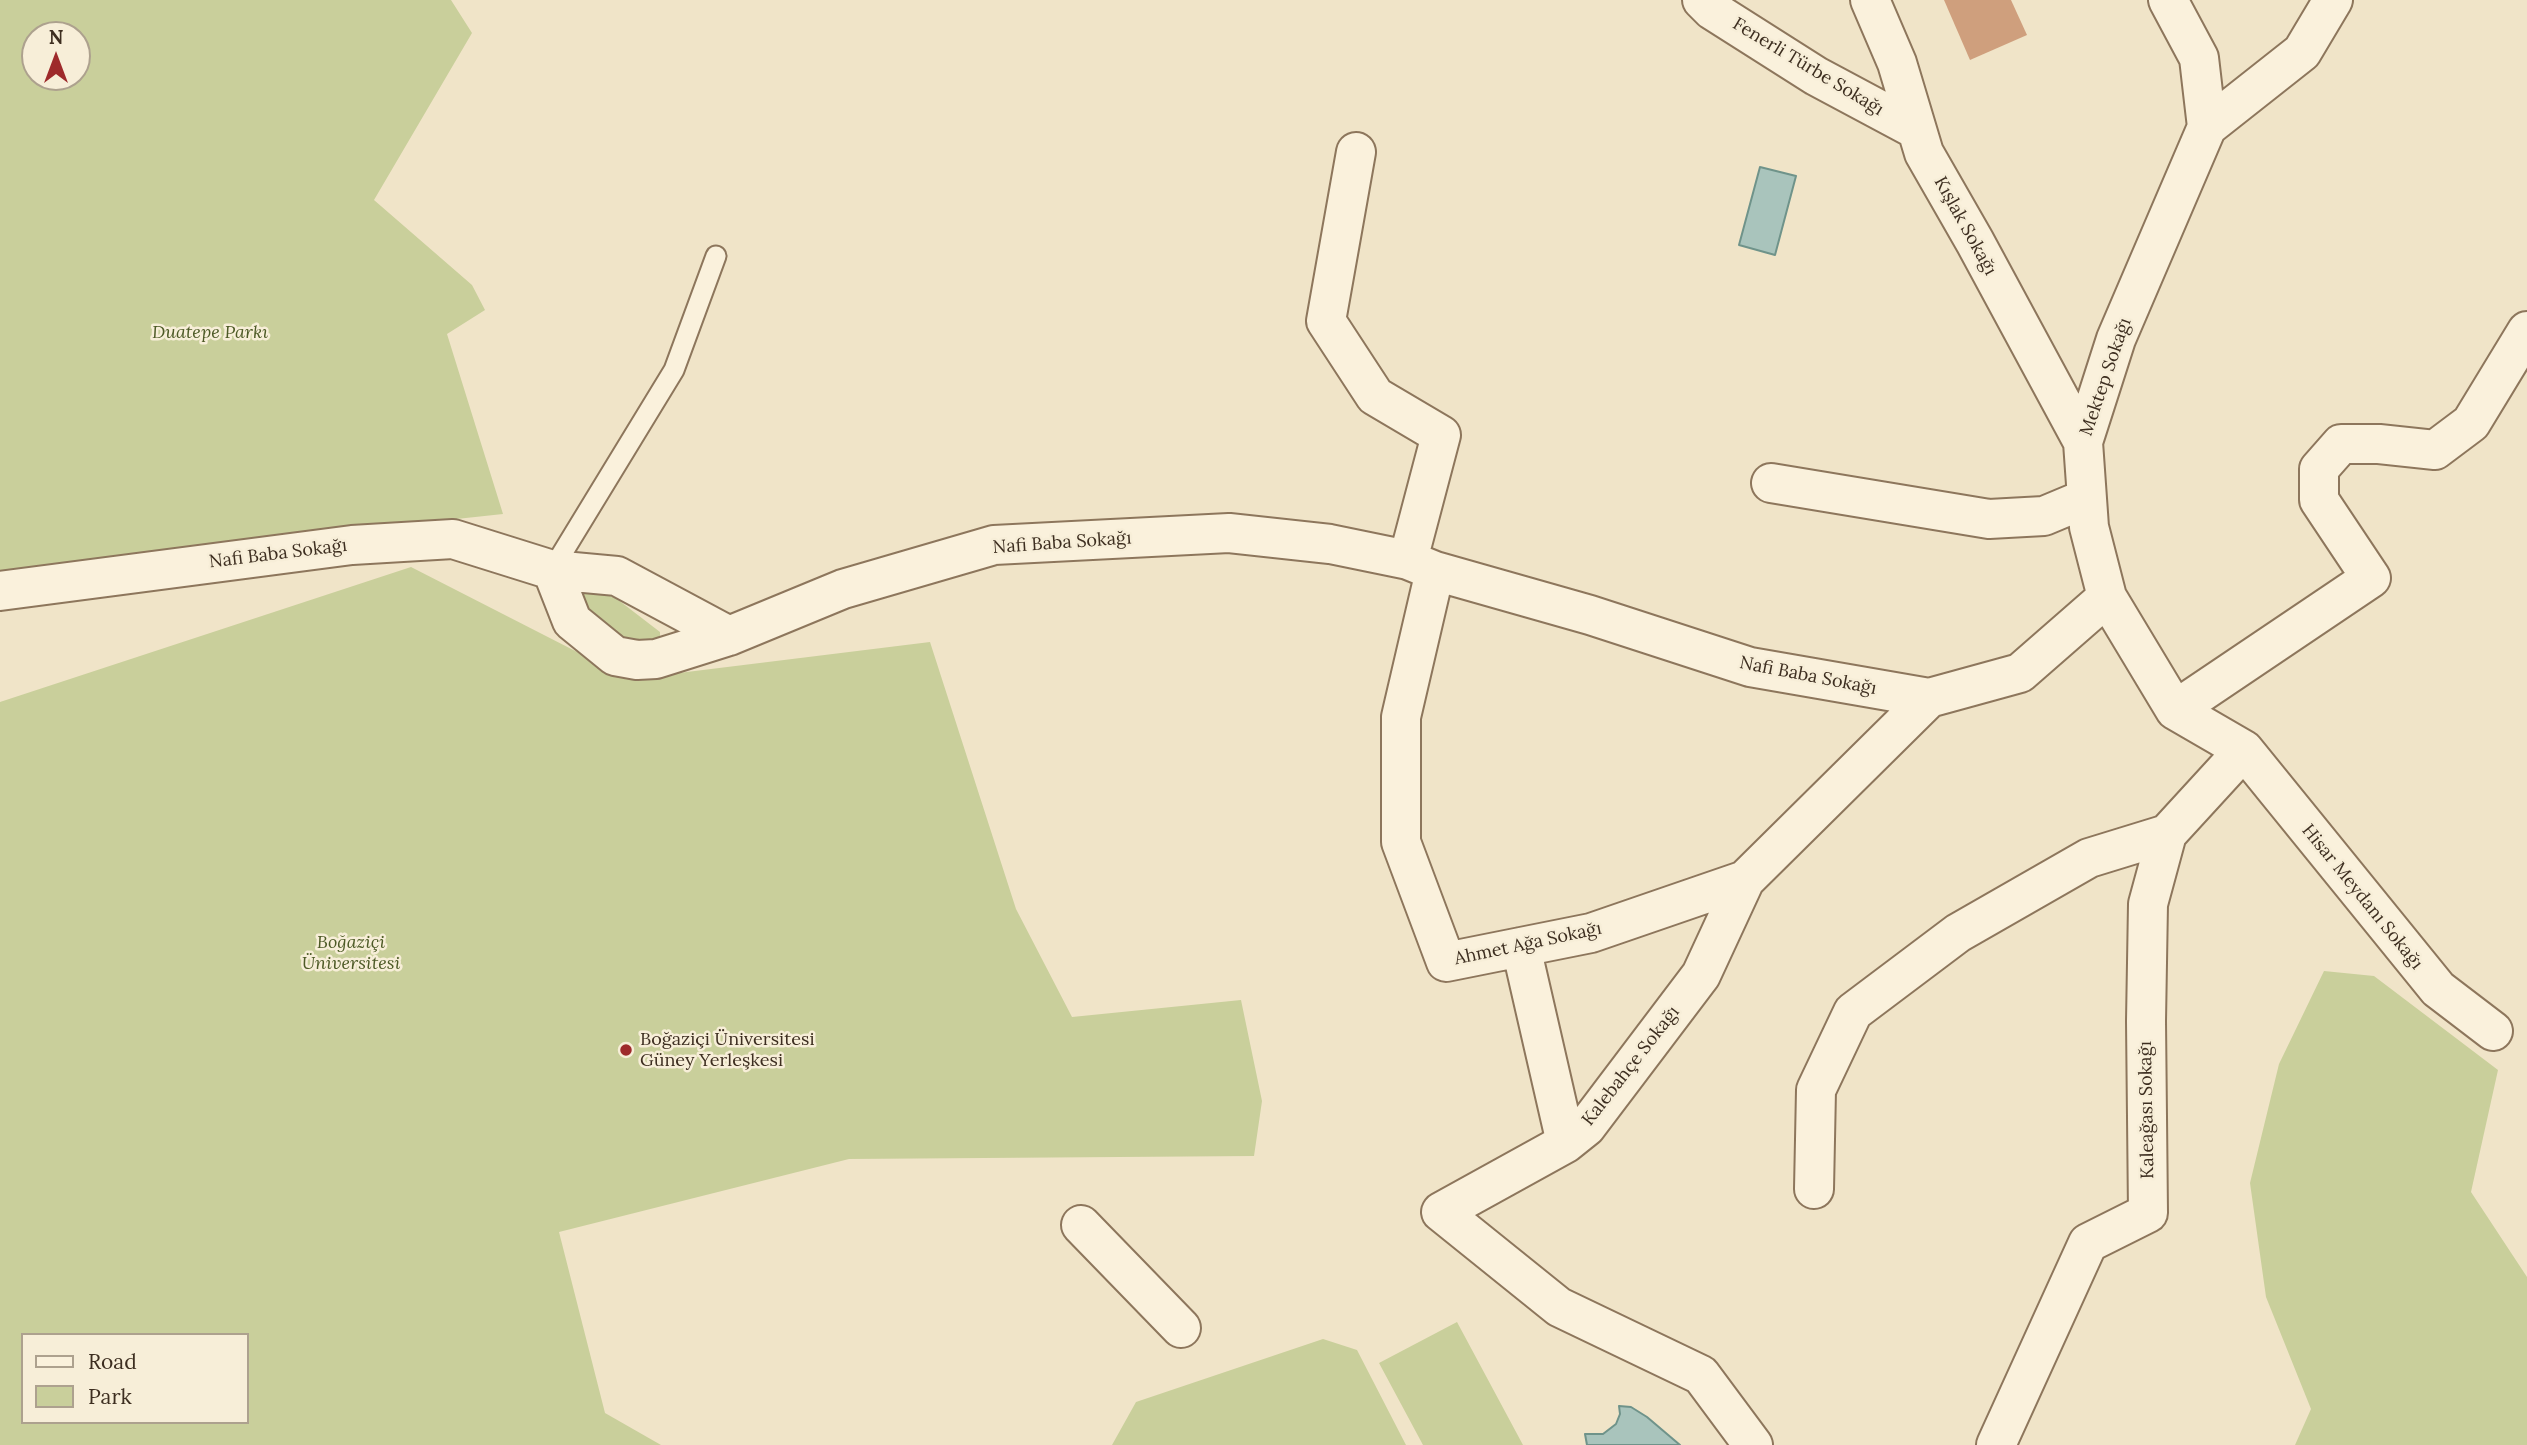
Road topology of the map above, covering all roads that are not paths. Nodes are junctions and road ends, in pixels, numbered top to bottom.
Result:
1 (1702, 0) edge
2 (1870, 0) edge
3 (2168, 0) edge
4 (2333, 0) edge
5 (2207, 127) junction
6 (1917, 130) junction
7 (1356, 152) dead end
8 (716, 256) dead end
9 (2527, 331) edge
10 (2083, 442) junction
11 (1771, 483) dead end
12 (2087, 498) junction
13 (1422, 565) junction
14 (552, 570) junction
15 (0, 591) edge
16 (2107, 597) junction
17 (729, 636) junction
18 (1928, 698) junction
19 (2175, 710) junction
20 (2244, 750) junction
21 (2167, 834) junction
22 (1745, 880) junction
23 (1521, 947) junction
24 (2493, 1031) dead end
25 (1566, 1143) junction
26 (1814, 1189) dead end
27 (1082, 1225) dead end
28 (1181, 1328) dead end
29 (1754, 1445) edge
30 (1996, 1445) edge

1 - 6 street, Fenerli Türbe Sokağı
2 - 6 street, Kışlak Sokağı
3 - 5 street
4 - 5 street
5 - 10 street, Mektep Sokağı
6 - 10 street, Kışlak Sokağı
7 - 13 street
8 - 14 lane
9 - 19 street
10 - 12 street, Mektep Sokağı
11 - 12 street
12 - 16 street, Mektep Sokağı
13 - 17 street, Nafi Baba Sokağı
13 - 18 street, Nafi Baba Sokağı
13 - 23 street, Ahmet Ağa Sokağı
14 - 15 street, Nafi Baba Sokağı
14 - 17 street, Nafi Baba Sokağı
14 - 17 street, Nafi Baba Sokağı
16 - 18 street, Nafi Baba Sokağı
16 - 19 street, Mektep Sokağı
18 - 22 street, Ahmet Ağa Sokağı
19 - 20 street, Mektep Sokağı
20 - 21 street, Kaleağası Sokağı
20 - 24 street, Hisar Meydanı Sokağı
21 - 26 street
21 - 30 street, Kaleağası Sokağı
22 - 23 street, Ahmet Ağa Sokağı
22 - 25 street, Kalebahçe Sokağı
23 - 25 street
25 - 29 street, Kalebahçe Sokağı
27 - 28 street

